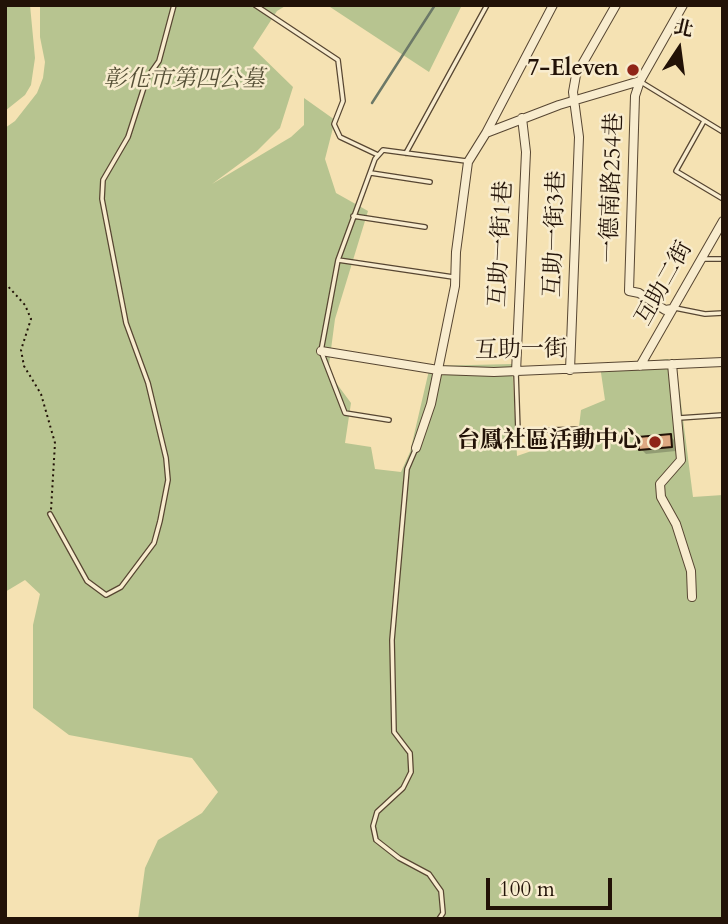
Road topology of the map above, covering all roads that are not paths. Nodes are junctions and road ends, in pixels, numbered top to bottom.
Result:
1 (174, 5) edge
2 (255, 5) edge
3 (487, 5) edge
4 (553, 5) edge
5 (616, 5) edge
6 (683, 5) edge
7 (639, 81) junction
8 (576, 99) junction
9 (522, 118) junction
10 (704, 121) junction
11 (486, 132) junction
12 (723, 132) edge
13 (405, 153) junction
14 (378, 155) junction
15 (468, 162) junction
16 (371, 173) junction
17 (430, 182) dead end
18 (723, 199) edge
19 (353, 216) junction
20 (723, 221) edge
21 (425, 227) dead end
22 (701, 259) junction
23 (723, 259) edge
24 (338, 260) junction
25 (455, 277) junction
26 (674, 308) junction
27 (723, 313) edge
28 (321, 351) junction
29 (723, 362) edge
30 (672, 364) junction
31 (640, 366) junction
32 (438, 370) junction
33 (570, 370) junction
34 (516, 372) junction
35 (723, 415) edge
36 (675, 418) junction
37 (389, 420) dead end
38 (583, 429) dead end
39 (416, 448) joint
40 (50, 514) road end
41 (692, 597) dead end
42 (439, 919) edge

1 - 40 lane
2 - 14 lane
3 - 13 lane
4 - 11 street
5 - 8 street, 互助一街3巷
6 - 7 street
7 - 8 street
7 - 10 lane
7 - 26 street, 一德南路254巷
8 - 9 street
8 - 33 street, 互助一街3巷
9 - 11 street
9 - 34 street, 互助一街1巷
10 - 12 lane
10 - 18 lane
11 - 15 street
13 - 14 lane
13 - 15 lane
14 - 16 lane
15 - 25 street
16 - 17 lane
16 - 19 lane
19 - 21 lane
19 - 24 lane
20 - 22 street, 互助二街
22 - 23 lane
22 - 26 street, 互助二街
24 - 25 lane
24 - 28 lane
25 - 32 street
26 - 27 lane
26 - 31 street, 互助二街
28 - 32 street, 互助一街
28 - 37 lane
29 - 30 street, 互助一街
30 - 31 street, 互助一街
30 - 36 street
31 - 33 street, 互助一街
32 - 34 street, 互助一街
32 - 39 street
33 - 34 street, 互助一街
34 - 38 lane
35 - 36 lane
36 - 41 street
39 - 42 lane

